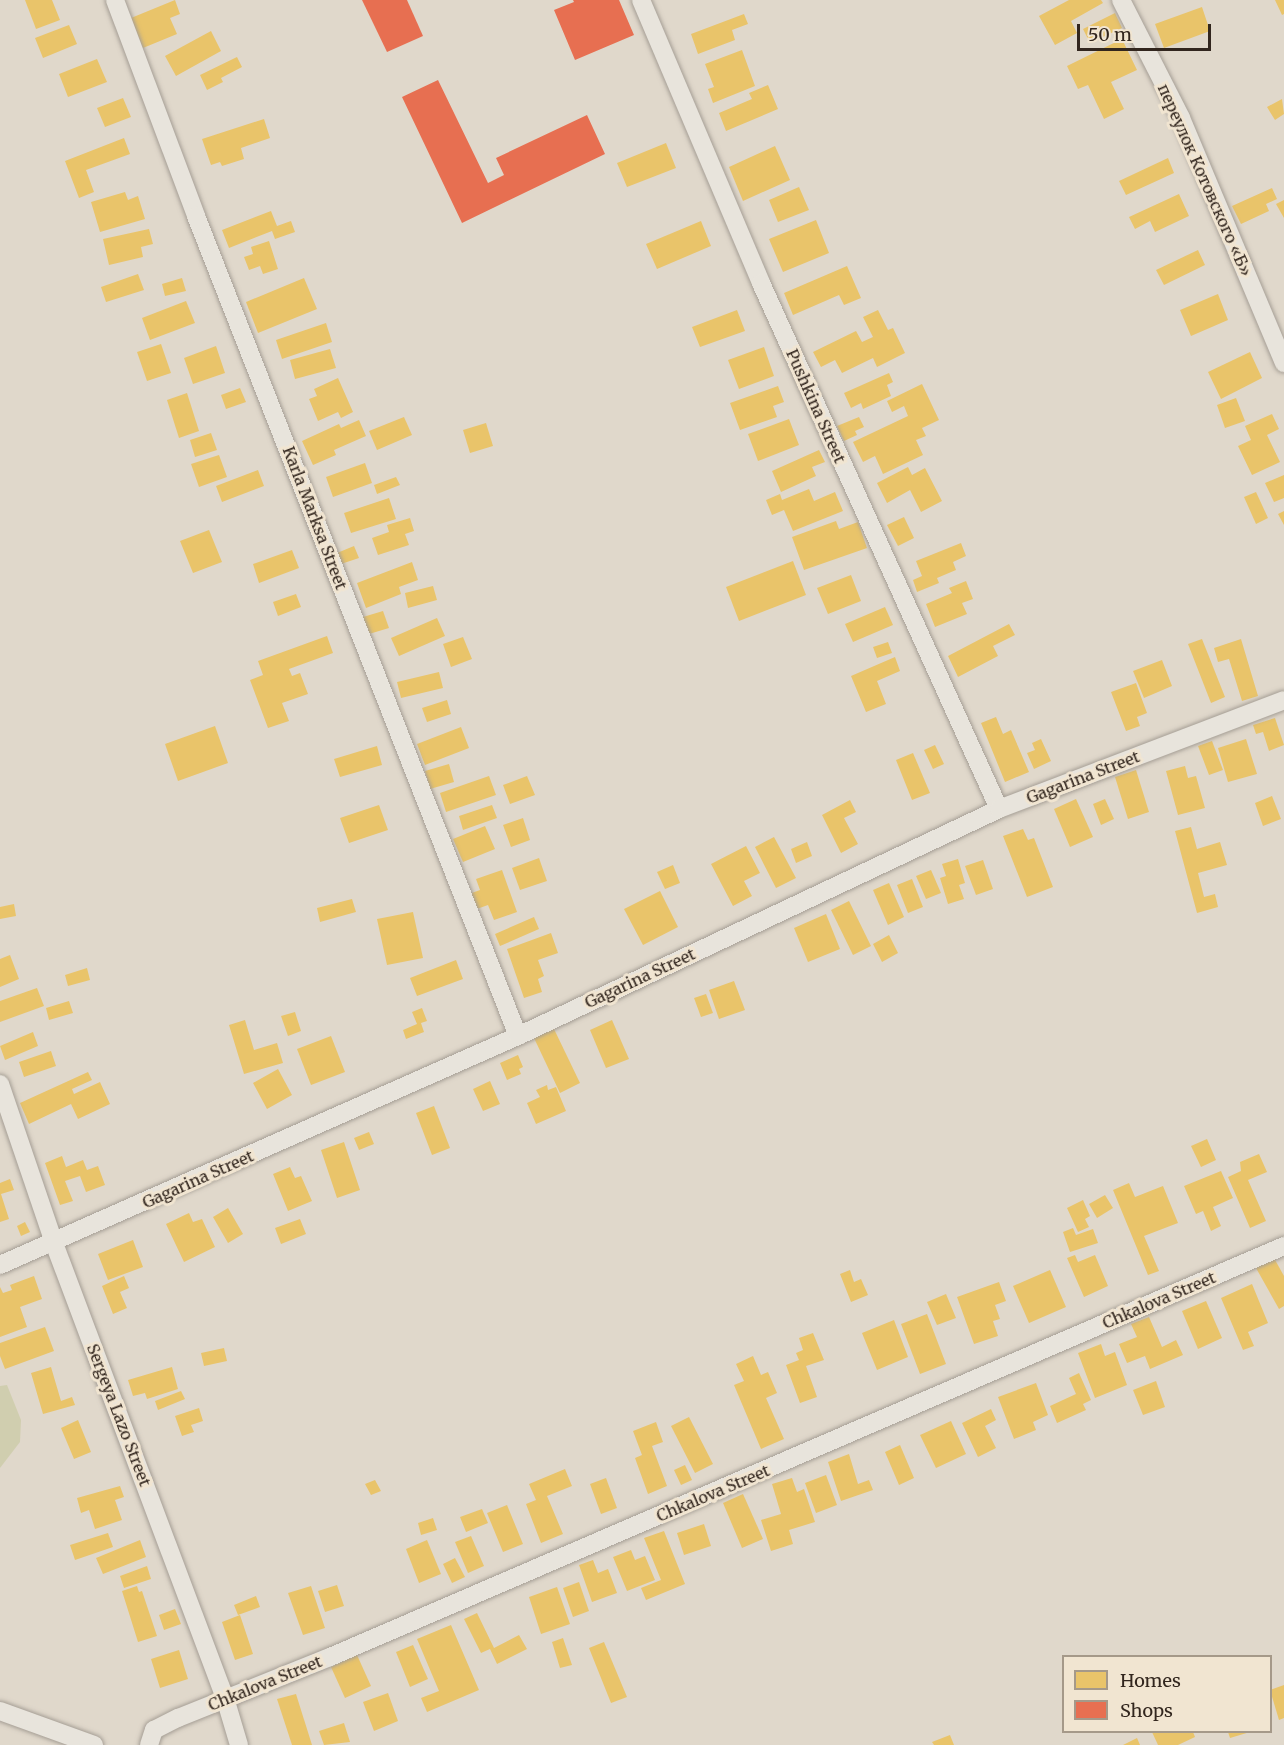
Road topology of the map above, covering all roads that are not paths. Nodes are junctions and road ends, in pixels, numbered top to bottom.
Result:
1 (115, 0) edge
2 (641, 0) edge
3 (1121, 0) edge
4 (1284, 363) edge
5 (1284, 700) edge
6 (999, 809) junction
7 (518, 1036) junction
8 (0, 1084) edge
9 (54, 1243) junction
10 (1284, 1246) edge
11 (0, 1265) edge
12 (225, 1698) junction
13 (0, 1711) edge
14 (94, 1745) edge
15 (149, 1745) edge
16 (239, 1745) edge

1 - 7 street, Karla Marksa Street
2 - 6 street, Pushkina Street
3 - 4 street, переулок Котовского «Б»
5 - 6 street, Gagarina Street
6 - 7 street, Gagarina Street
7 - 9 street, Gagarina Street
8 - 9 street, Sergeya Lazo Street
9 - 11 street, Gagarina Street
9 - 12 street, Sergeya Lazo Street
10 - 12 street, Chkalova Street
12 - 15 street, Chkalova Street
12 - 16 street, Sergeya Lazo Street
13 - 14 street

